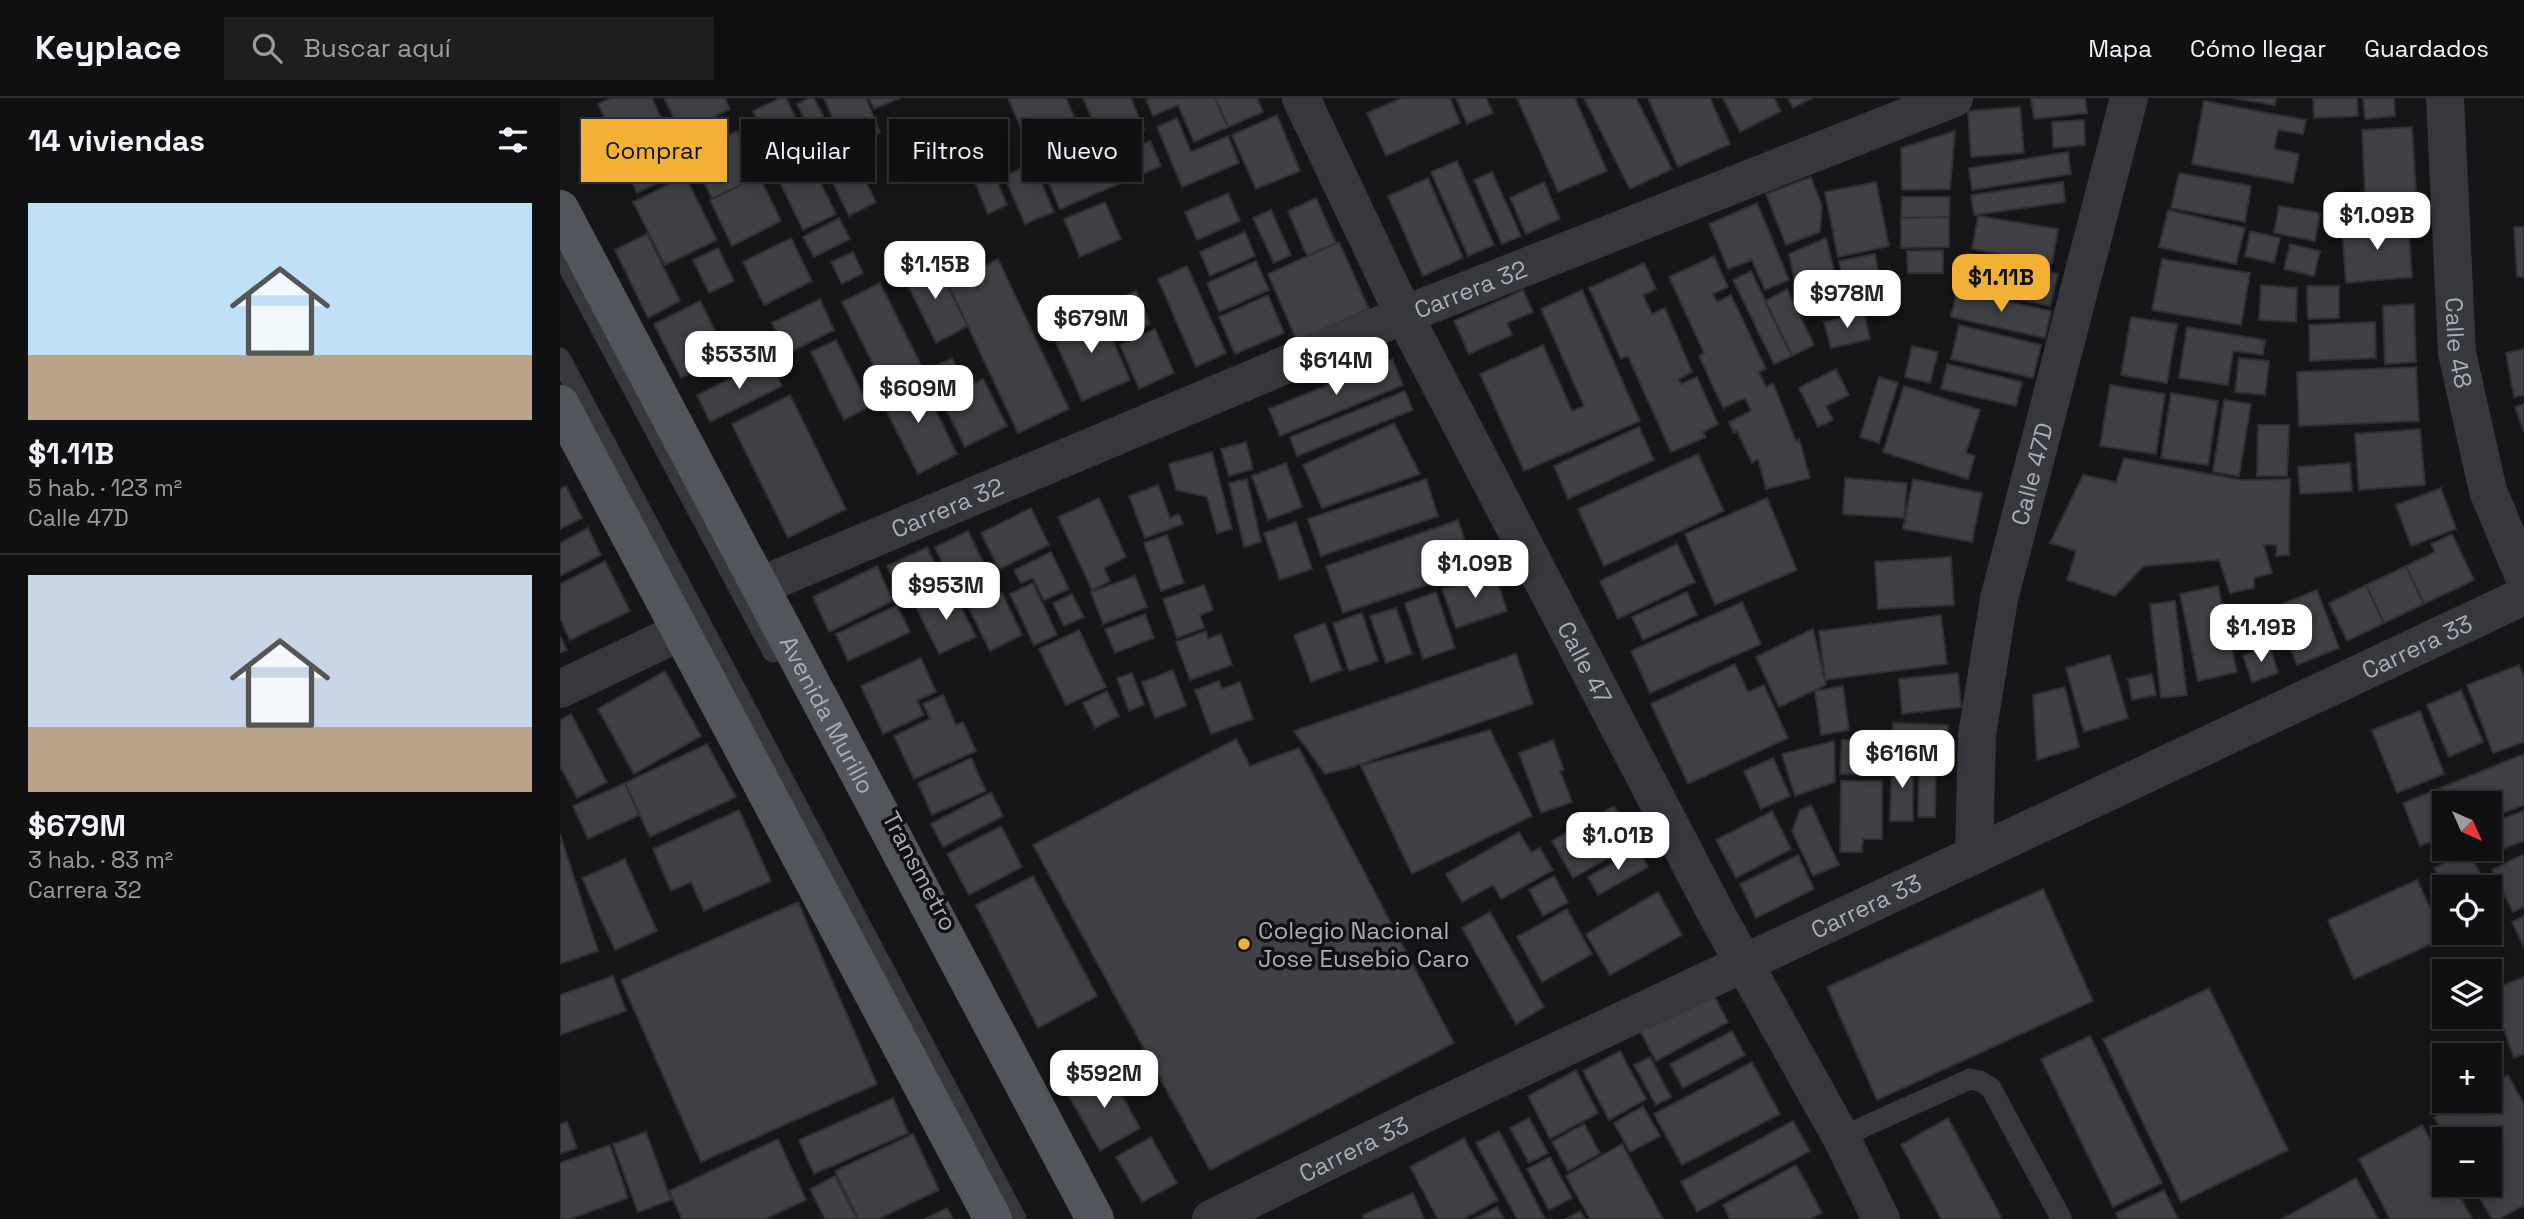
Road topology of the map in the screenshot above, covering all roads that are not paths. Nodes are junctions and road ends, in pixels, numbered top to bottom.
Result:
1 (1301, 98) edge
2 (1954, 98) edge
3 (2129, 98) edge
4 (2445, 98) edge
5 (560, 209) edge
6 (560, 251) edge
7 (1404, 316) junction
8 (560, 358) edge
9 (560, 404) edge
10 (2524, 577) edge
11 (760, 586) junction
12 (2524, 596) edge
13 (680, 632) junction
14 (560, 689) edge
15 (1975, 855) junction
16 (1744, 964) junction
17 (1841, 1137) junction
18 (993, 1219) edge
19 (1016, 1219) edge
20 (1076, 1219) edge
21 (1096, 1219) edge
22 (1211, 1219) edge
23 (1881, 1219) edge
24 (2061, 1219) edge

1 - 7 street, Calle 47
2 - 7 street, Carrera 32
3 - 15 street, Calle 47D
4 - 10 street, Calle 48
5 - 11 main road, Avenida Murillo
6 - 20 lane, Transmetro
7 - 11 street, Carrera 32
7 - 16 street, Calle 47
8 - 19 lane
9 - 13 main road
11 - 21 main road, Avenida Murillo
12 - 15 street, Carrera 33
13 - 14 street
13 - 18 main road
15 - 16 street, Carrera 33
16 - 17 street, Calle 47
16 - 22 street, Carrera 33
17 - 23 street, Calle 47
17 - 24 lane

